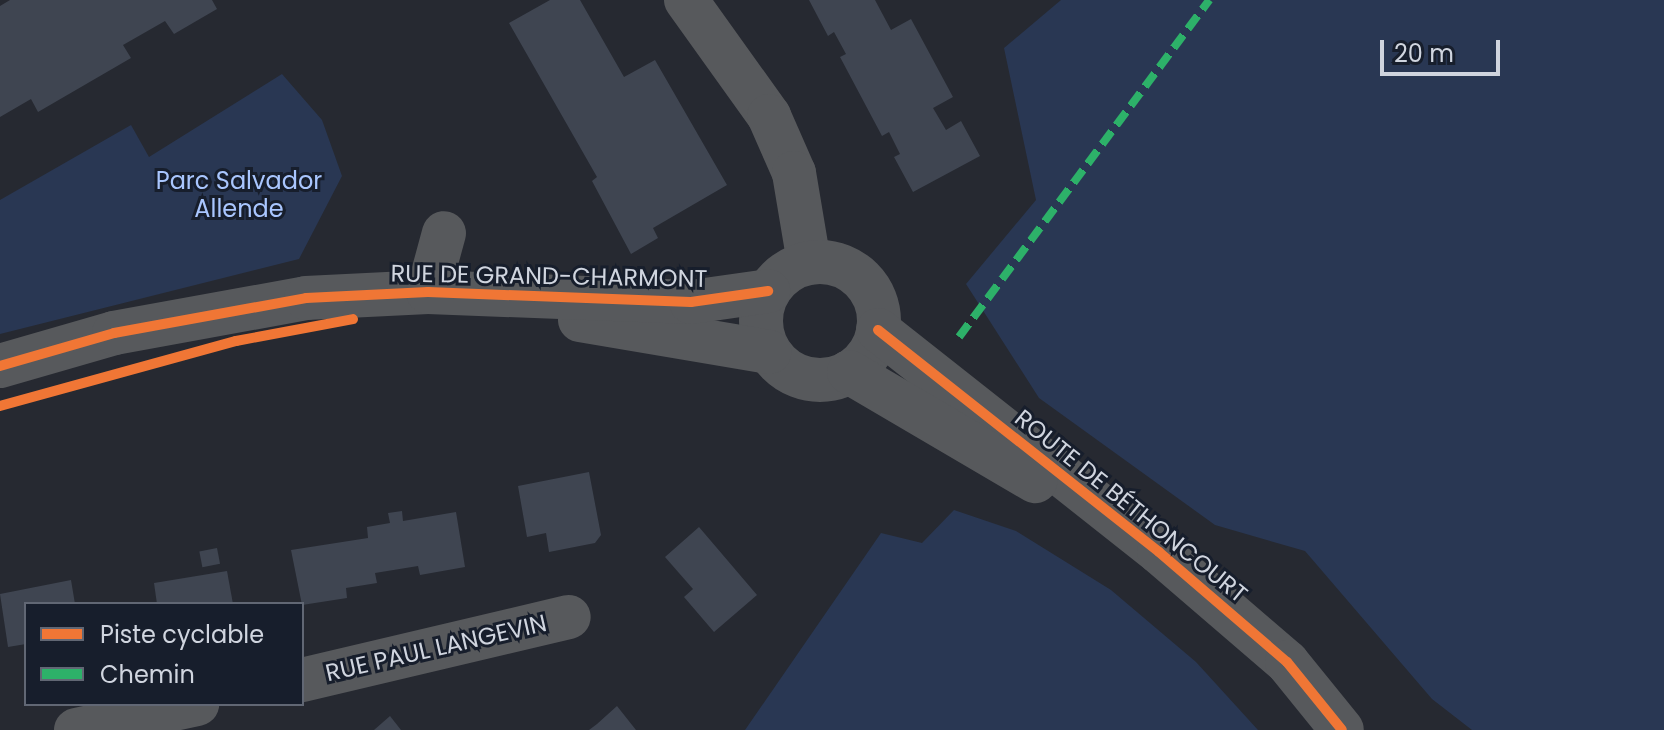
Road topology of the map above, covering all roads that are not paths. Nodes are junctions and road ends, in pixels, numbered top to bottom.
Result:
1 (686, 0) edge
2 (444, 233) dead end
3 (809, 263) junction
4 (768, 291) junction
5 (428, 292) junction
6 (878, 330) junction
7 (769, 352) junction
8 (0, 366) edge
9 (849, 372) junction
10 (1159, 552) junction
11 (569, 617) dead end
12 (304, 680) edge
13 (189, 706) edge
14 (91, 729) edge
15 (1342, 730) edge

1 - 3 street
2 - 5 street
3 - 4 street
3 - 6 street
4 - 5 street, RUE DE GRAND-CHARMONT
4 - 7 street
5 - 7 street, RUE DE GRAND-CHARMONT
5 - 8 street, RUE DE GRAND-CHARMONT
6 - 9 street
6 - 10 street, ROUTE DE BÉTHONCOURT
7 - 9 street
9 - 10 street, ROUTE DE BÉTHONCOURT
10 - 15 street, ROUTE DE BÉTHONCOURT
11 - 12 street, RUE PAUL LANGEVIN
13 - 14 street

